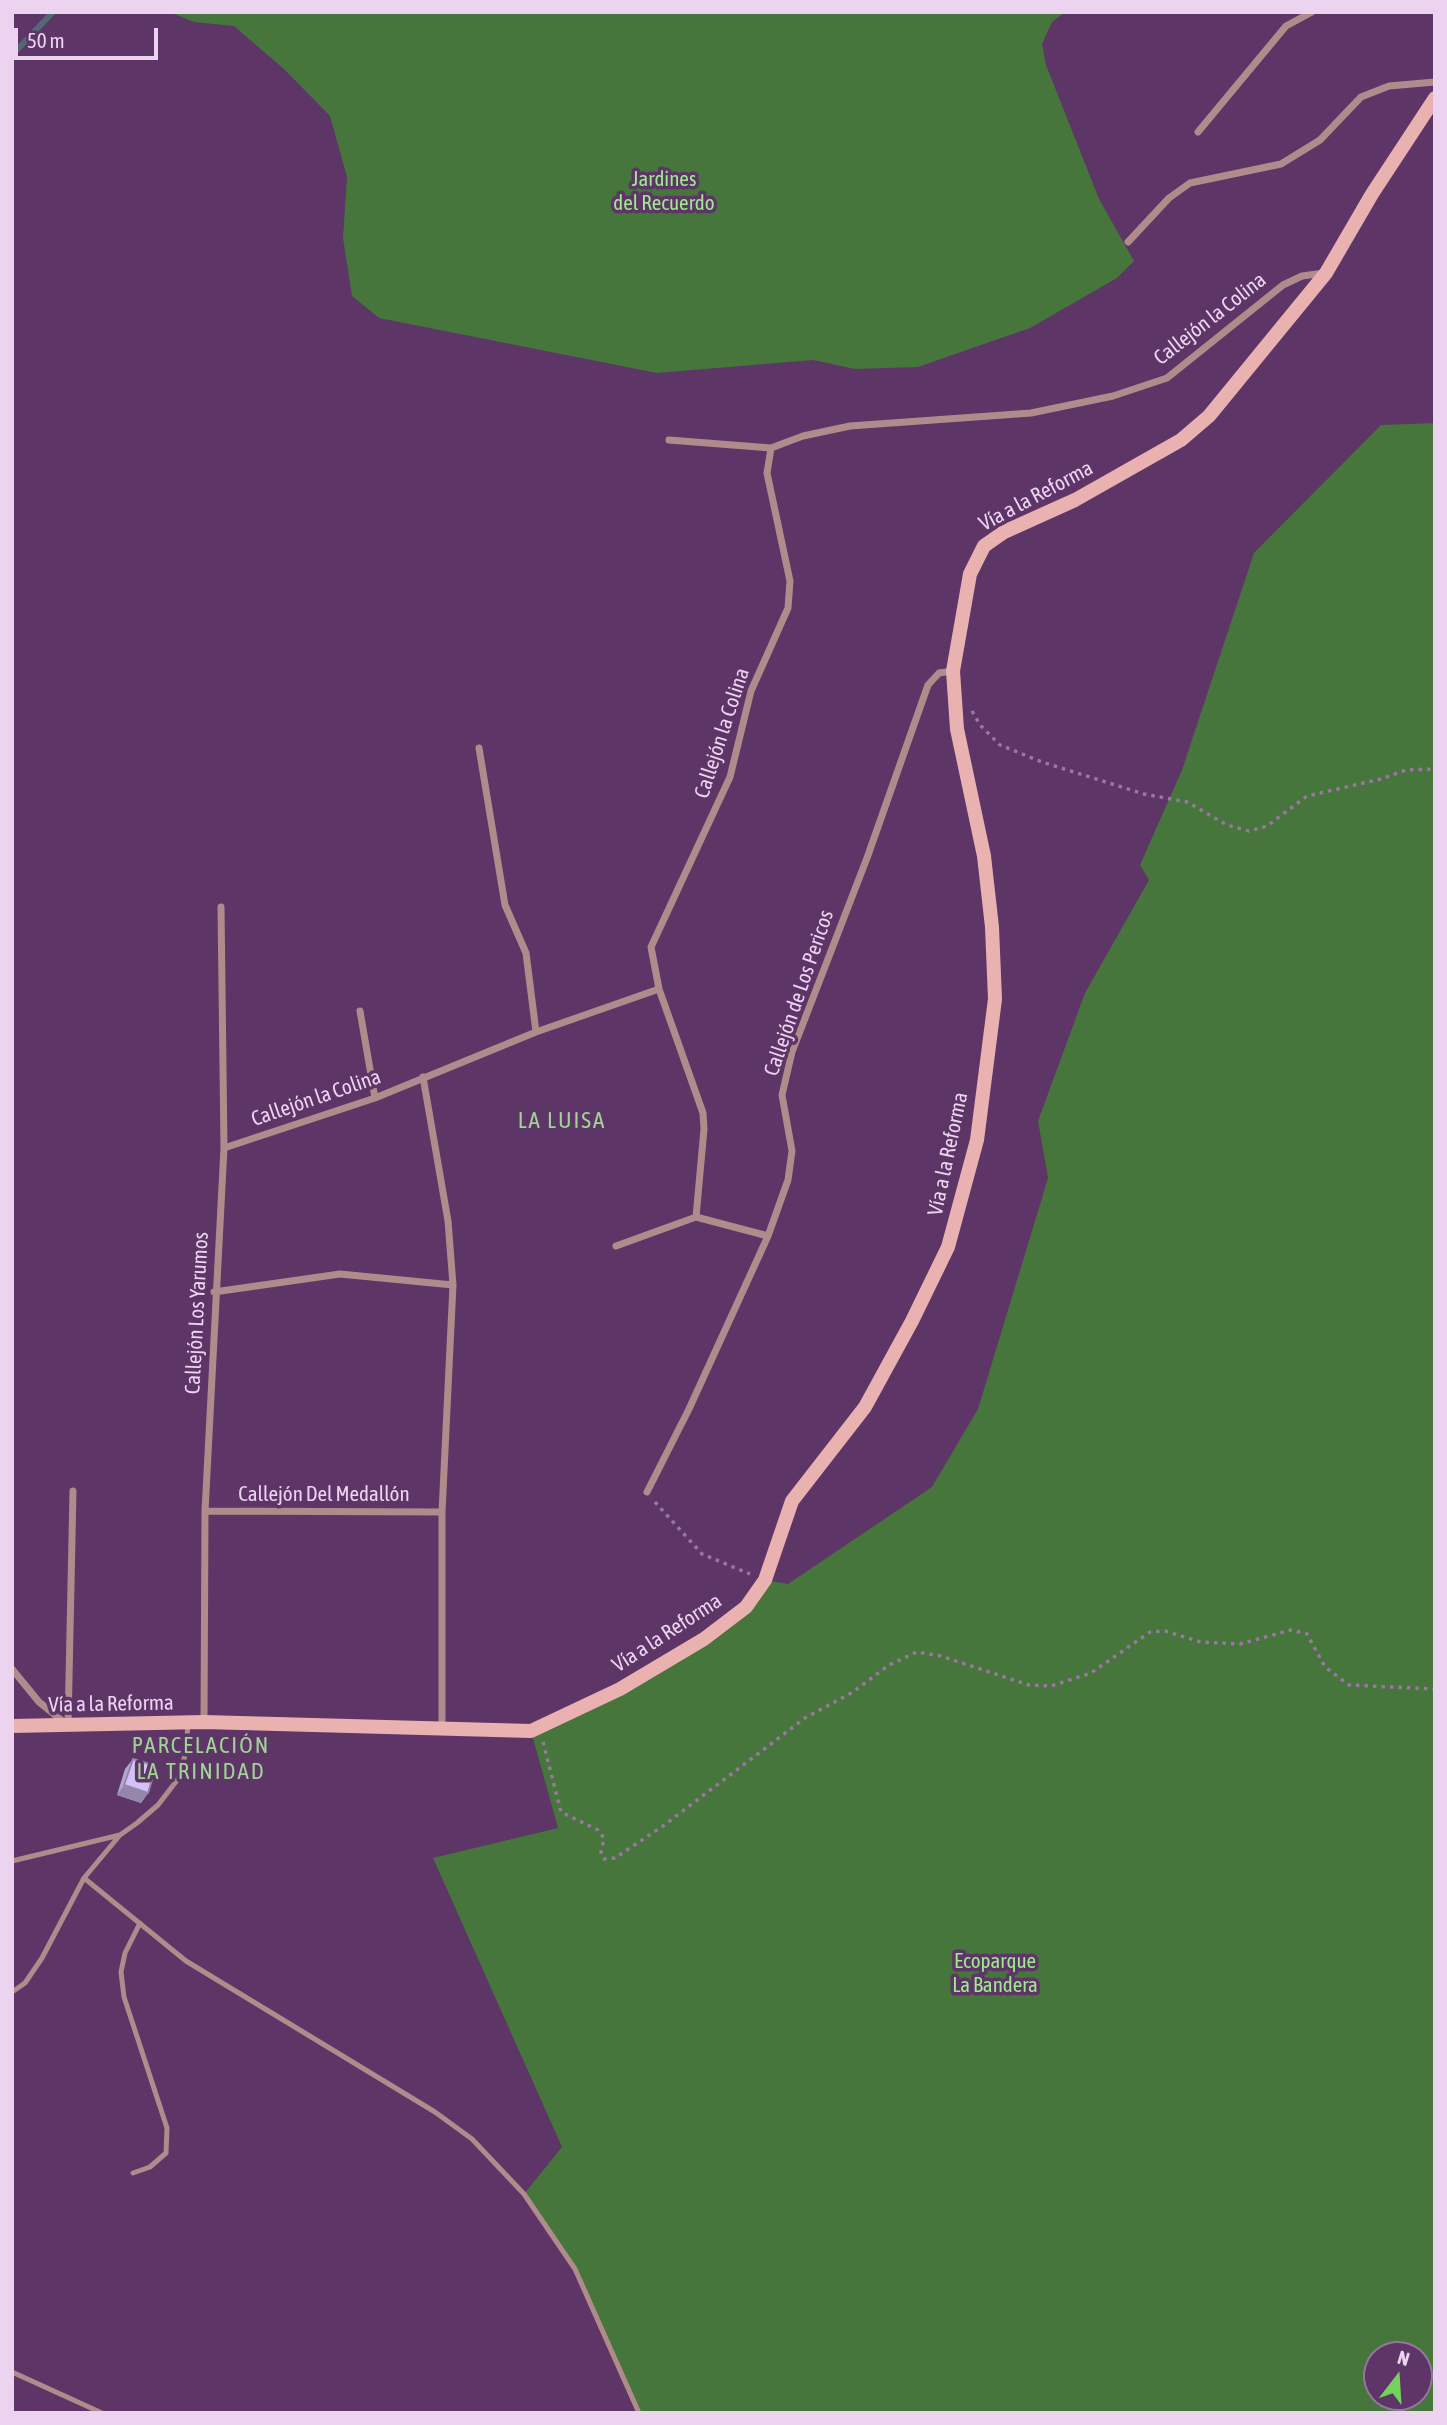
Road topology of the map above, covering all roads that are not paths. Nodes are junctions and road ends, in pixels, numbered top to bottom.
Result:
1 (1312, 12) edge
2 (1435, 82) edge
3 (1435, 98) edge
4 (1198, 132) dead end
5 (1128, 242) dead end
6 (1326, 273) junction
7 (669, 440) dead end
8 (771, 448) junction
9 (953, 671) junction
10 (479, 748) dead end
11 (221, 907) dead end
12 (659, 989) junction
13 (360, 1011) dead end
14 (536, 1032) junction
15 (423, 1077) junction
16 (375, 1098) junction
17 (224, 1148) junction
18 (696, 1217) junction
19 (768, 1236) junction
20 (616, 1246) dead end
21 (453, 1285) junction
22 (214, 1292) junction
23 (73, 1491) dead end
24 (647, 1492) road end
25 (205, 1511) junction
26 (442, 1512) junction
27 (12, 1669) edge
28 (204, 1722) junction
29 (188, 1723) junction
30 (12, 1726) edge
31 (68, 1726) junction
32 (442, 1730) junction
33 (120, 1835) junction
34 (12, 1861) edge
35 (84, 1878) junction
36 (140, 1923) junction
37 (12, 1992) edge
38 (133, 2173) dead end
39 (12, 2372) edge
40 (102, 2413) edge
41 (639, 2413) edge

1 - 4 street
2 - 5 street
3 - 6 street, Vía a la Reforma
6 - 8 street, Callejón la Colina
6 - 9 street, Vía a la Reforma
7 - 8 street
8 - 12 street, Callejón la Colina
9 - 19 street, Callejón de Los Pericos
9 - 32 street, Vía a la Reforma
10 - 14 street
11 - 17 street, Callejón Los Yarumos
12 - 14 street, Callejón la Colina
12 - 18 street
13 - 16 street
14 - 15 street, Callejón la Colina
15 - 16 street, Callejón la Colina
15 - 21 street
16 - 17 street, Callejón la Colina
17 - 22 street, Callejón Los Yarumos
18 - 19 street
18 - 20 street
19 - 24 street, Callejón de Los Pericos
21 - 22 street
21 - 26 street
22 - 25 street, Callejón Los Yarumos
23 - 31 street
25 - 26 street, Callejón Del Medallón
25 - 28 street, Callejón Los Yarumos
26 - 32 street
27 - 31 street
28 - 29 street, Vía a la Reforma
28 - 32 street, Vía a la Reforma
29 - 31 street, Vía a la Reforma
29 - 33 lane
30 - 31 street, Vía a la Reforma
33 - 34 lane
33 - 35 lane
35 - 36 lane
35 - 37 lane
36 - 38 lane
36 - 41 lane
39 - 40 lane

